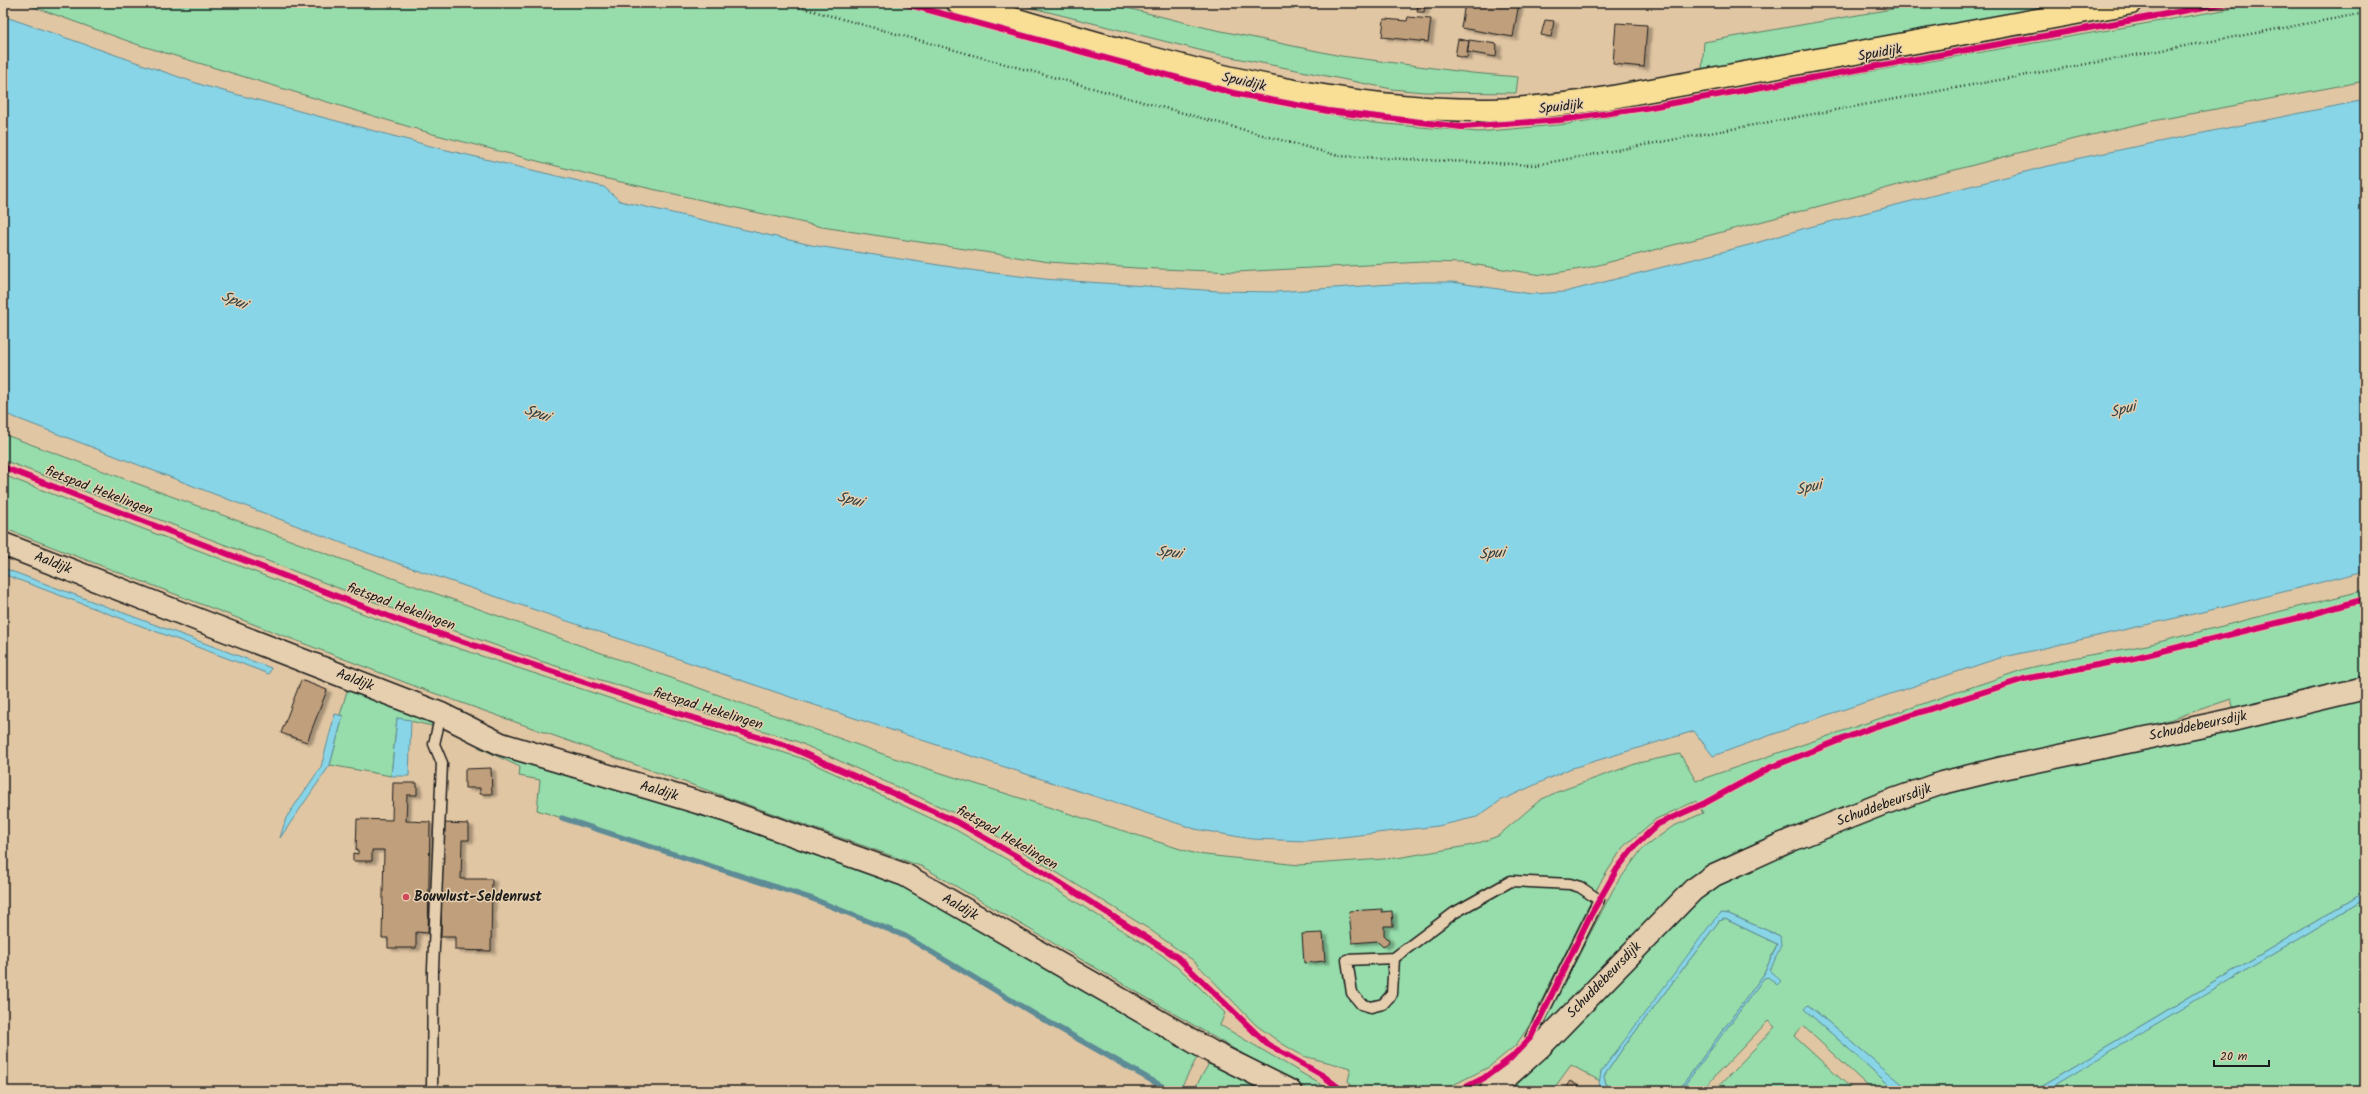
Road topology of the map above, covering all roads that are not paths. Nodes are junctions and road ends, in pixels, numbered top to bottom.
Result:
1 (958, 3) edge
2 (2131, 3) edge
3 (3, 544) edge
4 (2365, 688) edge
5 (441, 714) junction
6 (1394, 958) junction
7 (1540, 1047) junction
8 (432, 1091) edge
9 (1290, 1091) edge
10 (1491, 1091) edge

1 - 2 main road, Spuidijk
3 - 5 street, Aaldijk
4 - 7 street, Schuddebeursdijk
5 - 8 lane
5 - 9 street, Aaldijk
6 - 6 lane
6 - 7 lane
7 - 10 street, Schuddebeursdijk

